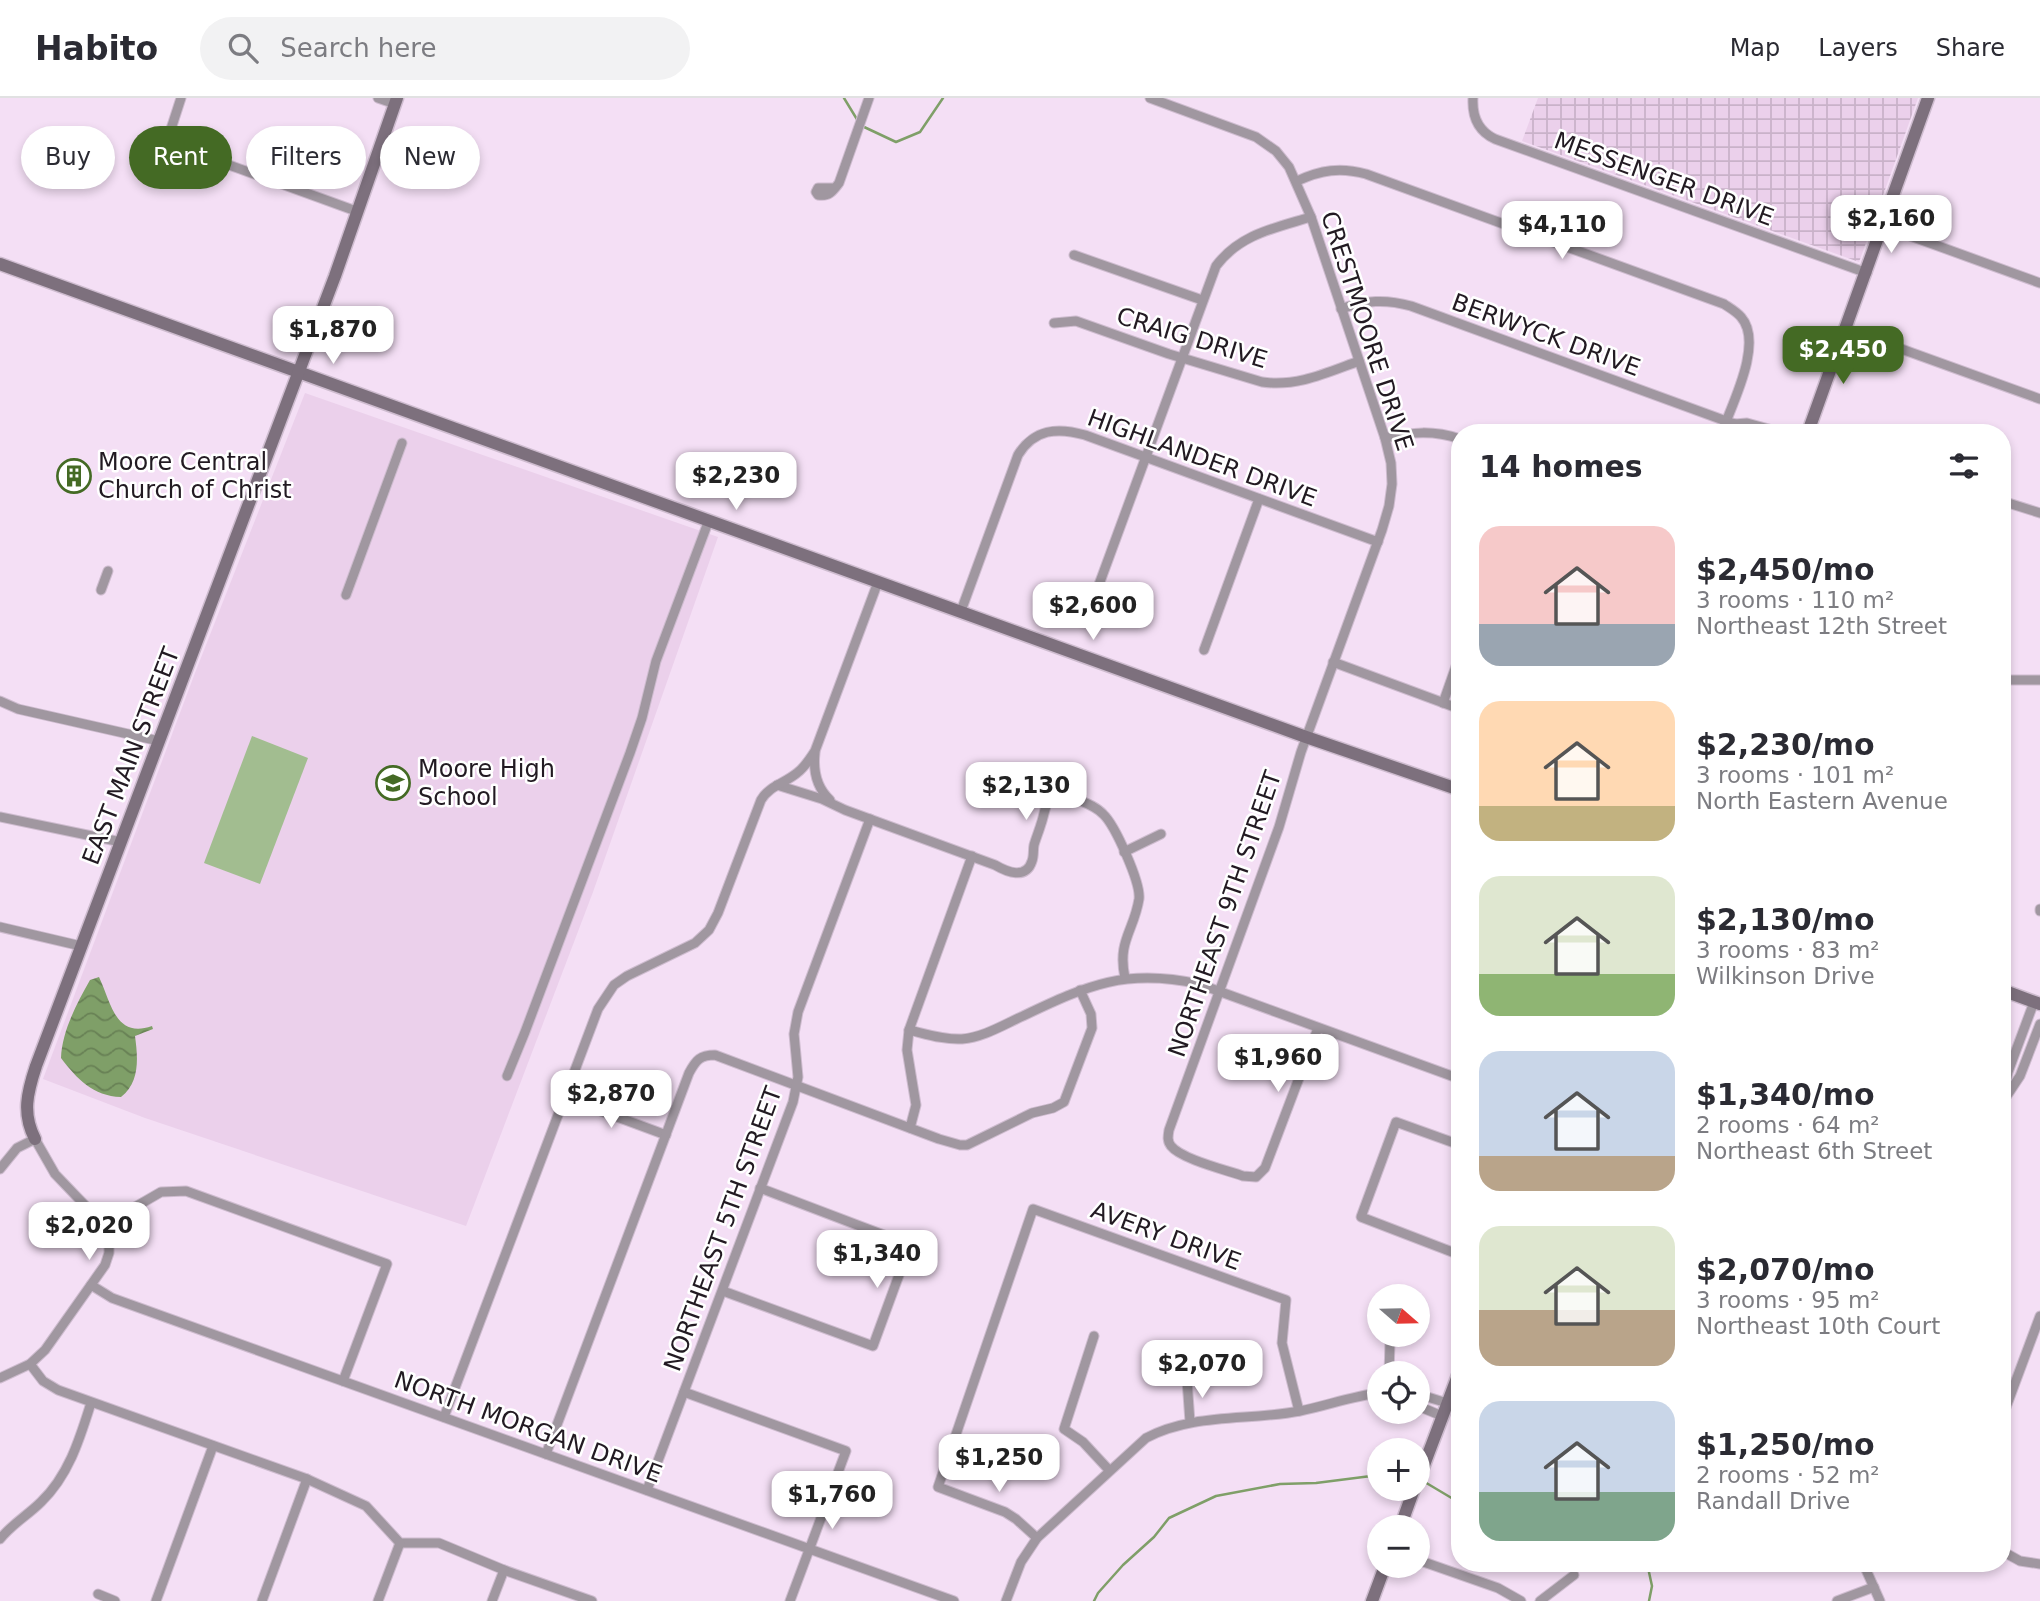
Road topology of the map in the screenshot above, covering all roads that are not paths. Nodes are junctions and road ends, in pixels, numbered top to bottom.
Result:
1 (181, 98) edge
2 (378, 98) edge
3 (869, 98) edge
4 (1150, 98) edge
5 (1473, 98) edge
6 (1928, 98) edge
7 (396, 101) edge
8 (1297, 181) junction
9 (835, 188) dead end
10 (356, 211) junction
11 (1311, 217) junction
12 (1883, 226) junction
13 (1074, 255) dead end
14 (0, 264) edge
15 (1867, 272) junction
16 (2040, 284) edge
17 (1202, 300) junction
18 (1341, 309) junction
19 (1054, 323) dead end
20 (1846, 329) junction
21 (1181, 356) junction
22 (1359, 360) junction
23 (299, 372) junction
24 (2040, 399) edge
25 (1731, 422) junction
26 (1733, 424) edge
27 (1751, 424) edge
28 (1813, 424) edge
29 (1451, 436) edge
30 (1385, 438) junction
31 (402, 443) dead end
32 (1145, 457) junction
33 (1259, 499) junction
34 (2011, 504) edge
35 (2040, 513) edge
36 (709, 520) junction
37 (1378, 542) junction
38 (108, 571) dead end
39 (877, 582) junction
40 (101, 590) dead end
41 (346, 595) dead end
42 (1090, 609) dead end
43 (961, 611) junction
44 (1204, 650) dead end
45 (1333, 662) junction
46 (1451, 680) edge
47 (2011, 680) edge
48 (2040, 680) edge
49 (0, 701) edge
50 (1443, 703) junction
51 (1451, 706) edge
52 (1306, 737) junction
53 (159, 741) junction
54 (815, 751) junction
55 (777, 785) junction
56 (1451, 787) edge
57 (834, 804) junction
58 (0, 817) edge
59 (870, 819) junction
60 (1161, 834) dead end
61 (121, 842) junction
62 (1124, 852) junction
63 (972, 856) junction
64 (0, 927) edge
65 (81, 946) junction
66 (1125, 978) junction
67 (1080, 990) junction
68 (1219, 991) junction
69 (2011, 993) edge
70 (2037, 1003) edge
71 (2040, 1024) edge
72 (1318, 1028) junction
73 (909, 1030) junction
74 (2011, 1065) edge
75 (507, 1076) dead end
76 (1451, 1076) edge
77 (796, 1086) junction
78 (2011, 1090) edge
79 (566, 1098) junction
80 (909, 1128) junction
81 (666, 1135) junction
82 (35, 1139) junction
83 (1451, 1142) edge
84 (0, 1168) edge
85 (760, 1188) junction
86 (104, 1225) junction
87 (1451, 1252) edge
88 (91, 1285) junction
89 (723, 1291) junction
90 (2040, 1317) edge
91 (1094, 1336) dead end
92 (30, 1364) junction
93 (0, 1378) edge
94 (1187, 1380) dead end
95 (343, 1381) junction
96 (684, 1391) junction
97 (1451, 1393) edge
98 (2011, 1394) edge
99 (1367, 1395) edge
100 (1430, 1398) edge
101 (91, 1403) junction
102 (1447, 1403) junction
103 (1299, 1411) junction
104 (1430, 1411) edge
105 (1442, 1416) junction
106 (444, 1417) junction
107 (1191, 1423) junction
108 (213, 1446) junction
109 (1430, 1448) edge
110 (546, 1454) junction
111 (1109, 1470) junction
112 (307, 1479) junction
113 (647, 1490) junction
114 (1037, 1538) junction
115 (0, 1539) edge
116 (400, 1543) junction
117 (809, 1549) junction
118 (2011, 1556) edge
119 (1430, 1564) edge
120 (2040, 1564) edge
121 (504, 1570) junction
122 (1451, 1572) edge
123 (1452, 1572) edge
124 (1867, 1572) edge
125 (1574, 1575) dead end
126 (1381, 1578) edge
127 (1874, 1587) junction
128 (97, 1594) dead end
129 (115, 1601) edge
130 (156, 1601) edge
131 (262, 1601) edge
132 (378, 1601) edge
133 (492, 1601) edge
134 (592, 1601) edge
135 (790, 1601) edge
136 (954, 1601) edge
137 (1006, 1601) edge
138 (1372, 1601) edge
139 (1521, 1601) edge
140 (1540, 1601) edge
141 (1837, 1601) edge
142 (1880, 1601) edge

1 - 10 street
2 - 7 street
3 - 9 street
4 - 8 street, CRESTMOORE DRIVE
5 - 15 street, MESSENGER DRIVE
6 - 12 main road
7 - 10 main road, EAST MAIN STREET
8 - 11 street, CRESTMOORE DRIVE
8 - 25 street
10 - 23 main road, EAST MAIN STREET
11 - 17 street
11 - 18 street, CRESTMOORE DRIVE
12 - 15 main road
12 - 16 street
13 - 17 street
14 - 23 main road
15 - 20 main road
17 - 21 street
18 - 22 street, CRESTMOORE DRIVE
18 - 25 street, BERWYCK DRIVE
19 - 21 street, CRAIG DRIVE
20 - 24 street
20 - 28 main road
21 - 22 street, CRAIG DRIVE
21 - 32 street
22 - 30 street, CRESTMOORE DRIVE
23 - 36 main road
23 - 53 main road, EAST MAIN STREET
25 - 26 street, BERWYCK DRIVE
25 - 27 street, BERWYCK DRIVE
29 - 30 street
30 - 37 street, CRESTMOORE DRIVE
31 - 41 street
32 - 33 street, HIGHLANDER DRIVE
32 - 42 street
32 - 43 street, HIGHLANDER DRIVE
33 - 37 street, HIGHLANDER DRIVE
33 - 44 street
34 - 35 street
36 - 39 main road
36 - 75 street
37 - 45 street, CRESTMOORE DRIVE
38 - 40 street
39 - 43 main road
39 - 54 street
43 - 52 main road
45 - 50 street
45 - 52 street, CRESTMOORE DRIVE
46 - 50 street
47 - 48 street
49 - 53 street
50 - 51 street
52 - 56 main road
52 - 68 street, NORTHEAST 9TH STREET
53 - 61 main road, EAST MAIN STREET
54 - 55 street
54 - 57 street
55 - 57 street
55 - 79 street
57 - 59 street
58 - 61 street
59 - 63 street
59 - 77 street, NORTHEAST 5TH STREET
60 - 62 street
61 - 65 main road, EAST MAIN STREET
62 - 63 street
62 - 66 street
63 - 73 street
64 - 65 street
65 - 82 main road, EAST MAIN STREET
66 - 67 street
66 - 68 street
67 - 73 street
67 - 80 street
68 - 72 street
68 - 72 street, NORTHEAST 9TH STREET
69 - 70 main road
70 - 74 street
71 - 78 street
72 - 76 street
73 - 80 street
77 - 80 street
77 - 81 street
77 - 85 street, NORTHEAST 5TH STREET
79 - 81 street
79 - 106 street
81 - 110 street
82 - 84 street
82 - 86 street, EAST MAIN STREET
83 - 87 street
85 - 89 street, NORTHEAST 5TH STREET
85 - 89 street
86 - 88 street
86 - 95 street
88 - 92 street
88 - 95 street, NORTH MORGAN DRIVE
89 - 96 street, NORTHEAST 5TH STREET
90 - 98 street
91 - 111 street
92 - 93 street
92 - 101 street
94 - 107 street
95 - 106 street, NORTH MORGAN DRIVE
96 - 113 street, NORTHEAST 5TH STREET
96 - 117 street
97 - 102 main road
99 - 103 street
100 - 102 street
101 - 108 street
101 - 115 street
102 - 105 main road
103 - 107 street
103 - 114 street, AVERY DRIVE
104 - 105 street
105 - 109 main road
106 - 110 street, NORTH MORGAN DRIVE
107 - 111 street
108 - 112 street
108 - 130 street
110 - 113 street, NORTH MORGAN DRIVE
111 - 114 street
112 - 116 street
112 - 131 street
113 - 117 street, NORTH MORGAN DRIVE
114 - 137 street
116 - 121 street
116 - 132 street
117 - 135 street
117 - 136 street, NORTH MORGAN DRIVE
118 - 120 street
119 - 122 street
121 - 133 street
121 - 134 street
123 - 139 street
124 - 127 street
125 - 140 street
126 - 138 main road
127 - 141 street
127 - 142 street
128 - 129 street

